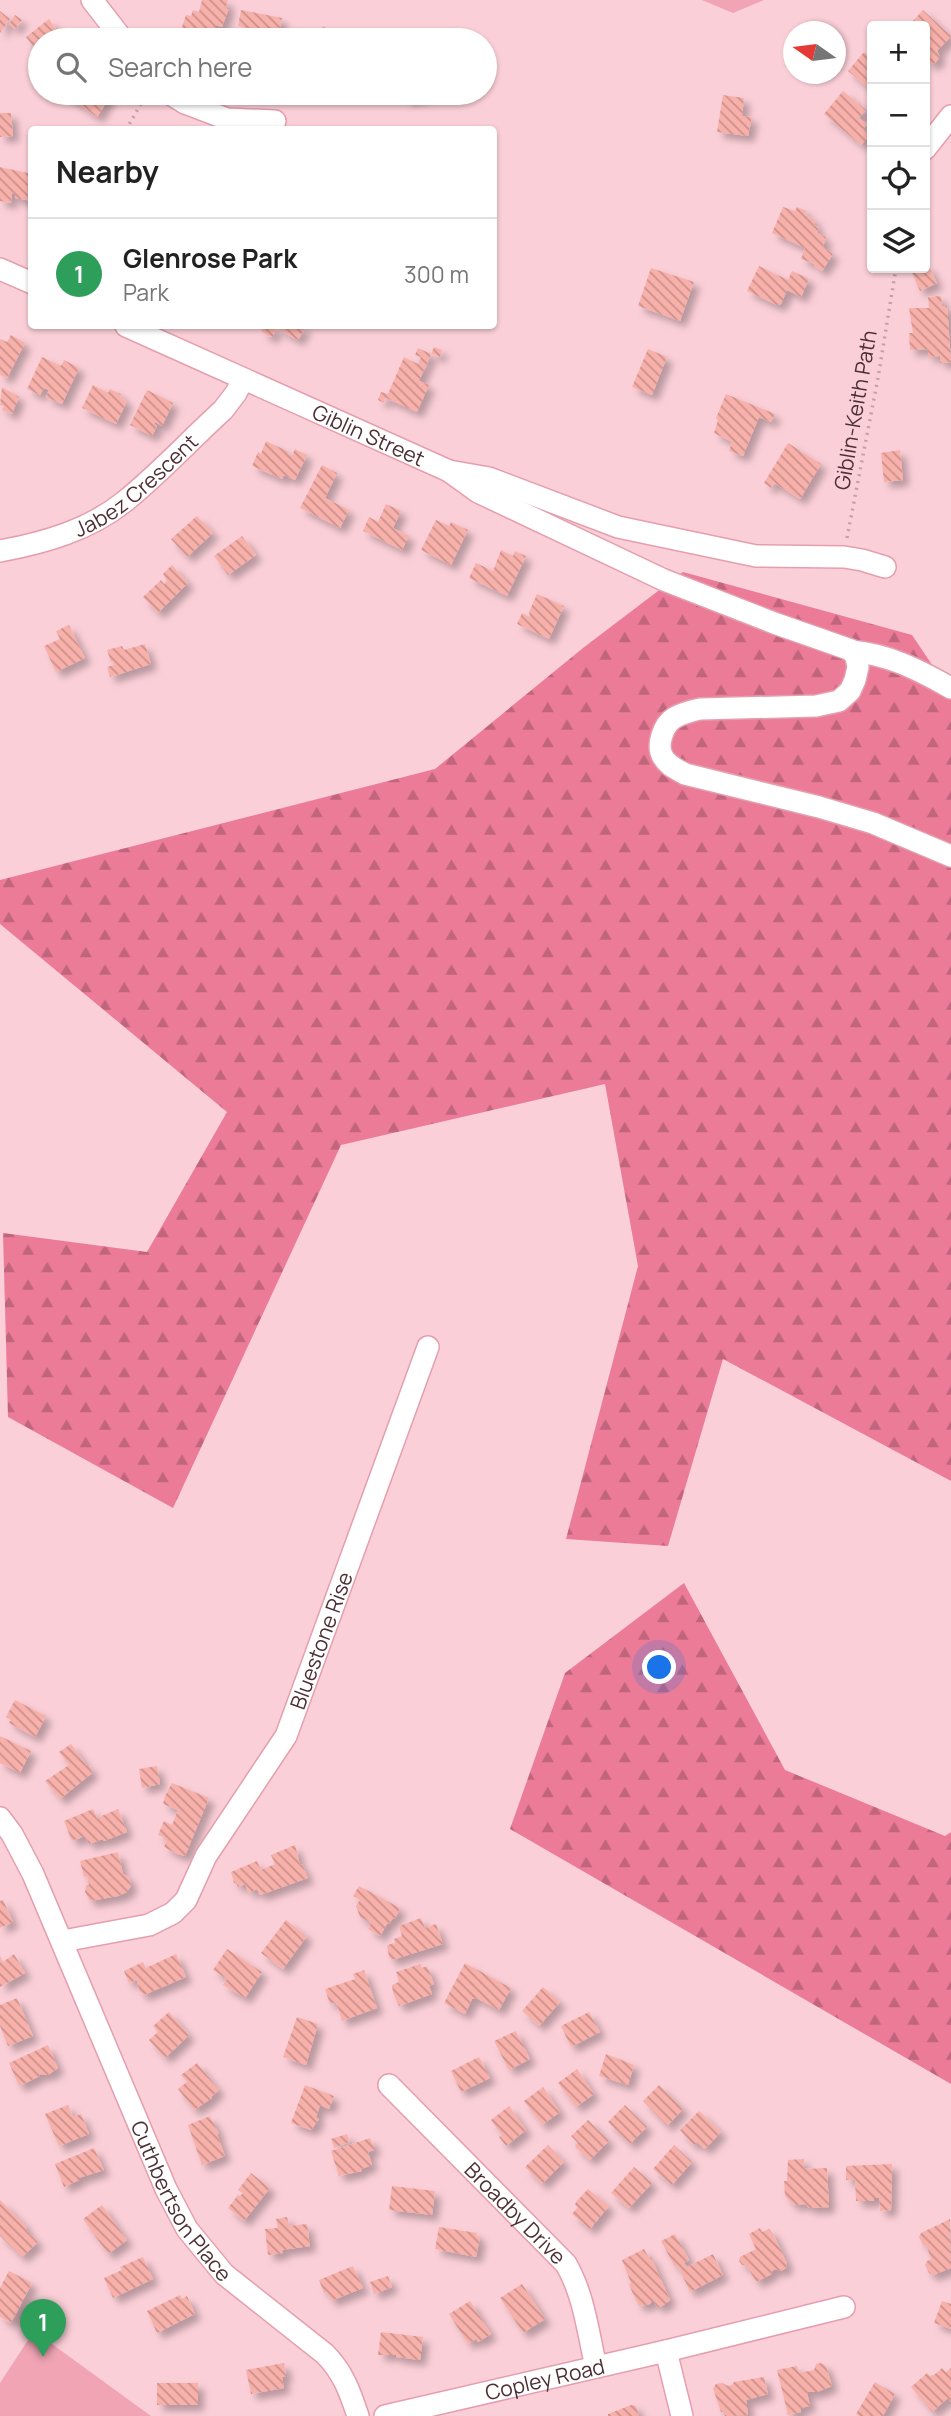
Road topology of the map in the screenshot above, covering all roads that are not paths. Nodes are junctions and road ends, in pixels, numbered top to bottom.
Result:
1 (92, 0) edge
2 (114, 28) edge
3 (190, 105) edge
4 (951, 116) edge
5 (275, 121) dead end
6 (927, 147) edge
7 (0, 269) edge
8 (28, 281) edge
9 (133, 329) edge
10 (243, 379) junction
11 (449, 471) junction
12 (0, 551) edge
13 (885, 567) dead end
14 (851, 651) junction
15 (951, 688) edge
16 (951, 856) edge
17 (428, 1347) dead end
18 (0, 1818) edge
19 (63, 1941) junction
20 (389, 2085) dead end
21 (845, 2307) dead end
22 (666, 2351) junction
23 (596, 2367) junction
24 (398, 2415) edge
25 (358, 2416) edge
26 (681, 2416) edge

1 - 2 street
3 - 5 street
4 - 6 street
7 - 8 street
9 - 10 street, Giblin Street
10 - 11 street, Giblin Street
10 - 12 street, Jabez Crescent
11 - 13 street, Giblin Street
11 - 14 street
14 - 15 street
14 - 16 street
17 - 19 street, Bluestone Rise
18 - 19 street, Cuthbertson Place
19 - 25 street, Cuthbertson Place
20 - 23 street, Broadby Drive
21 - 22 street, Copley Road
22 - 23 street, Copley Road
22 - 26 street
23 - 24 street, Copley Road

